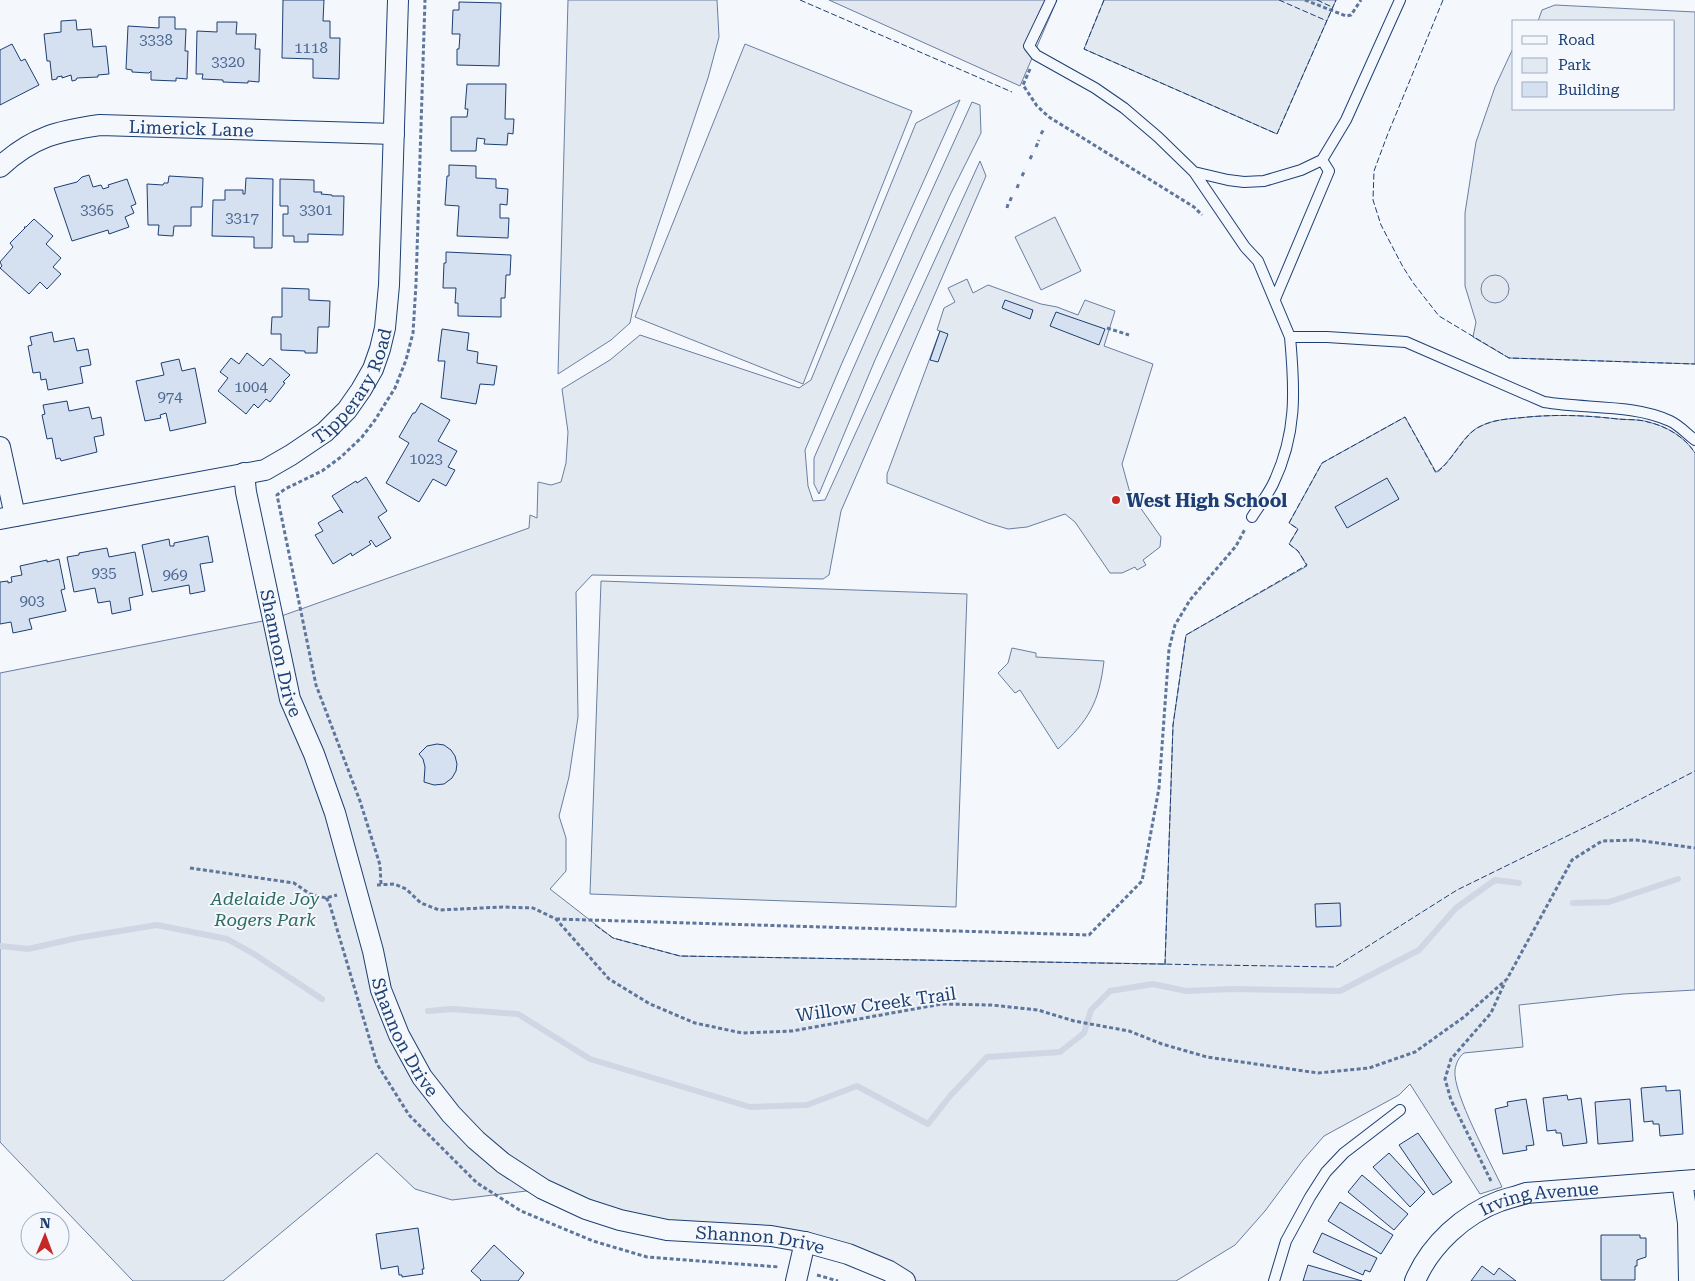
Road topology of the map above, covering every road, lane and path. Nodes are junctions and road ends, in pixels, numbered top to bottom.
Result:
1 (398, 0) edge
2 (1051, 0) edge
3 (1305, 0) edge
4 (1361, 0) edge
5 (1400, 0) edge
6 (1030, 67) dead end
7 (1044, 129) dead end
8 (394, 134) junction
9 (1042, 134) dead end
10 (1039, 140) dead end
11 (1036, 147) dead end
12 (1033, 153) dead end
13 (1030, 159) dead end
14 (1322, 160) junction
15 (0, 167) edge
16 (1025, 170) dead end
17 (1194, 172) junction
18 (1022, 176) dead end
19 (1019, 183) dead end
20 (1017, 188) dead end
21 (1012, 196) dead end
22 (1008, 204) dead end
23 (1204, 217) dead end
24 (1275, 300) junction
25 (1107, 328) dead end
26 (1129, 335) dead end
27 (1290, 338) junction
28 (1695, 440) edge
29 (0, 447) edge
30 (244, 473) junction
31 (277, 495) dead end
32 (7, 517) edge
33 (1252, 517) joint
34 (1695, 848) edge
35 (190, 868) dead end
36 (326, 898) dead end
37 (556, 919) junction
38 (1507, 980) junction
39 (1400, 1110) dead end
40 (1688, 1180) edge
41 (1491, 1181) dead end
42 (805, 1242) junction
43 (796, 1281) edge
44 (906, 1281) edge
45 (1274, 1281) edge
46 (1415, 1281) edge
47 (1689, 1281) edge

1 - 8 street, Tipperary Road
2 - 17 lane
3 - 4 path
5 - 14 lane
6 - 23 path
7 - 9 path
8 - 15 street, Limerick Lane
8 - 30 street, Tipperary Road
10 - 11 path
12 - 13 path
14 - 17 lane
14 - 24 lane
16 - 18 path
17 - 24 lane
19 - 20 path
21 - 22 path
24 - 27 lane
25 - 26 path
27 - 28 lane
27 - 33 lane
29 - 32 street
30 - 32 street, Tipperary Road
30 - 42 street, Shannon Drive
31 - 37 path, Willow Creek Trail
33 - 37 path
34 - 38 path, Willow Creek Trail
35 - 36 path
37 - 38 path, Willow Creek Trail
38 - 41 path, Willow Creek Trail
39 - 45 lane
40 - 46 street, Irving Avenue
40 - 47 street
42 - 43 street
42 - 44 street, Shannon Drive

